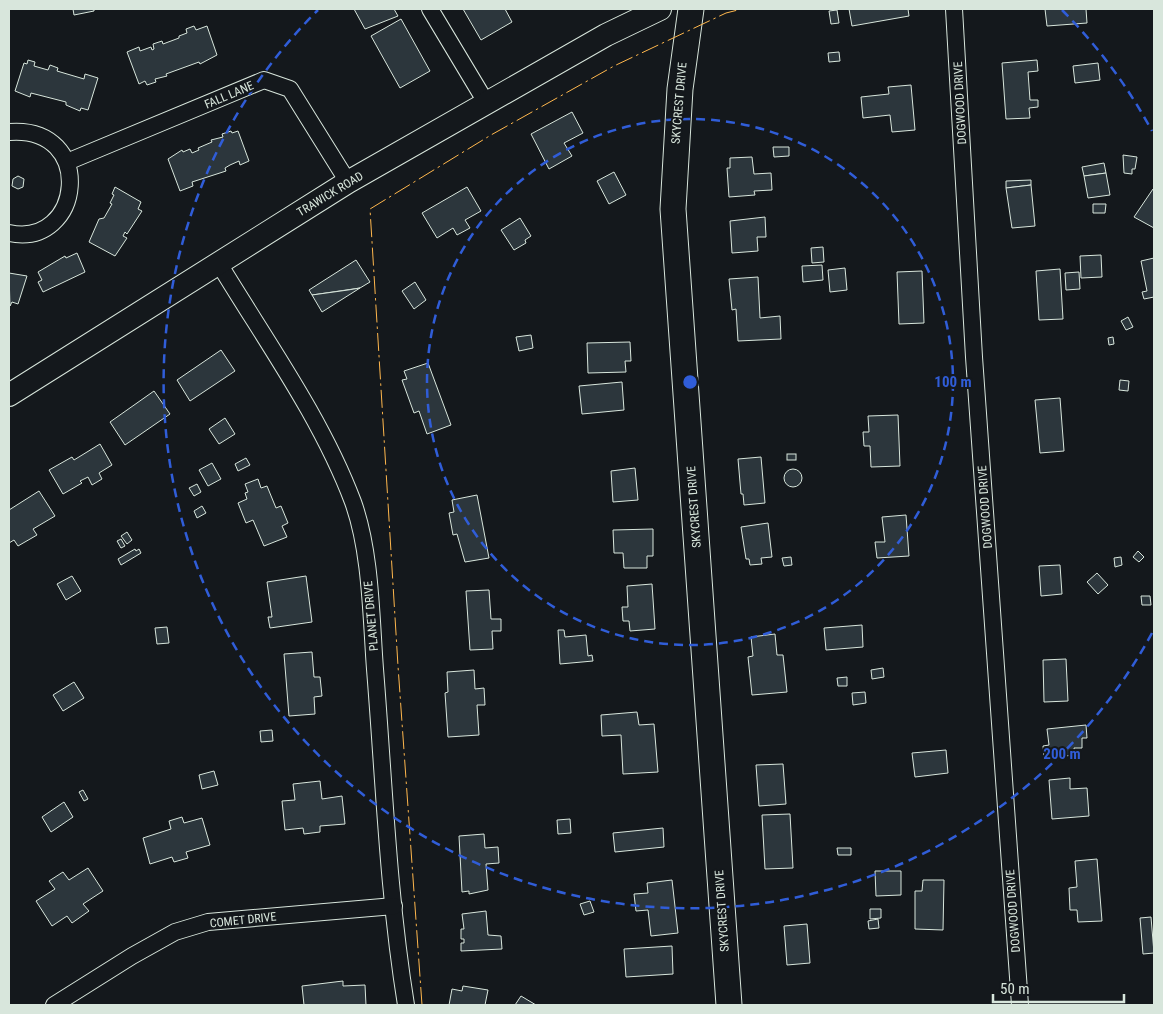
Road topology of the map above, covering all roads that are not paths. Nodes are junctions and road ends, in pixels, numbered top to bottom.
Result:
1 (430, 9) edge
2 (660, 9) edge
3 (691, 9) edge
4 (954, 9) edge
5 (487, 104) junction
6 (9, 132) edge
7 (67, 162) junction
8 (348, 182) junction
9 (9, 233) edge
10 (218, 262) junction
11 (9, 395) edge
12 (394, 906) junction
13 (54, 1005) edge
14 (406, 1005) edge
15 (729, 1005) edge
16 (1020, 1005) edge

1 - 5 street
2 - 5 street, TRAWICK ROAD
3 - 15 main road, SKYCREST DRIVE
4 - 16 street, DOGWOOD DRIVE
5 - 8 street, TRAWICK ROAD
6 - 7 street
7 - 8 street, FALL LANE
7 - 9 street
8 - 10 street, TRAWICK ROAD
10 - 11 street, TRAWICK ROAD
10 - 12 street, PLANET DRIVE
12 - 13 street, COMET DRIVE
12 - 14 street, PLANET DRIVE

